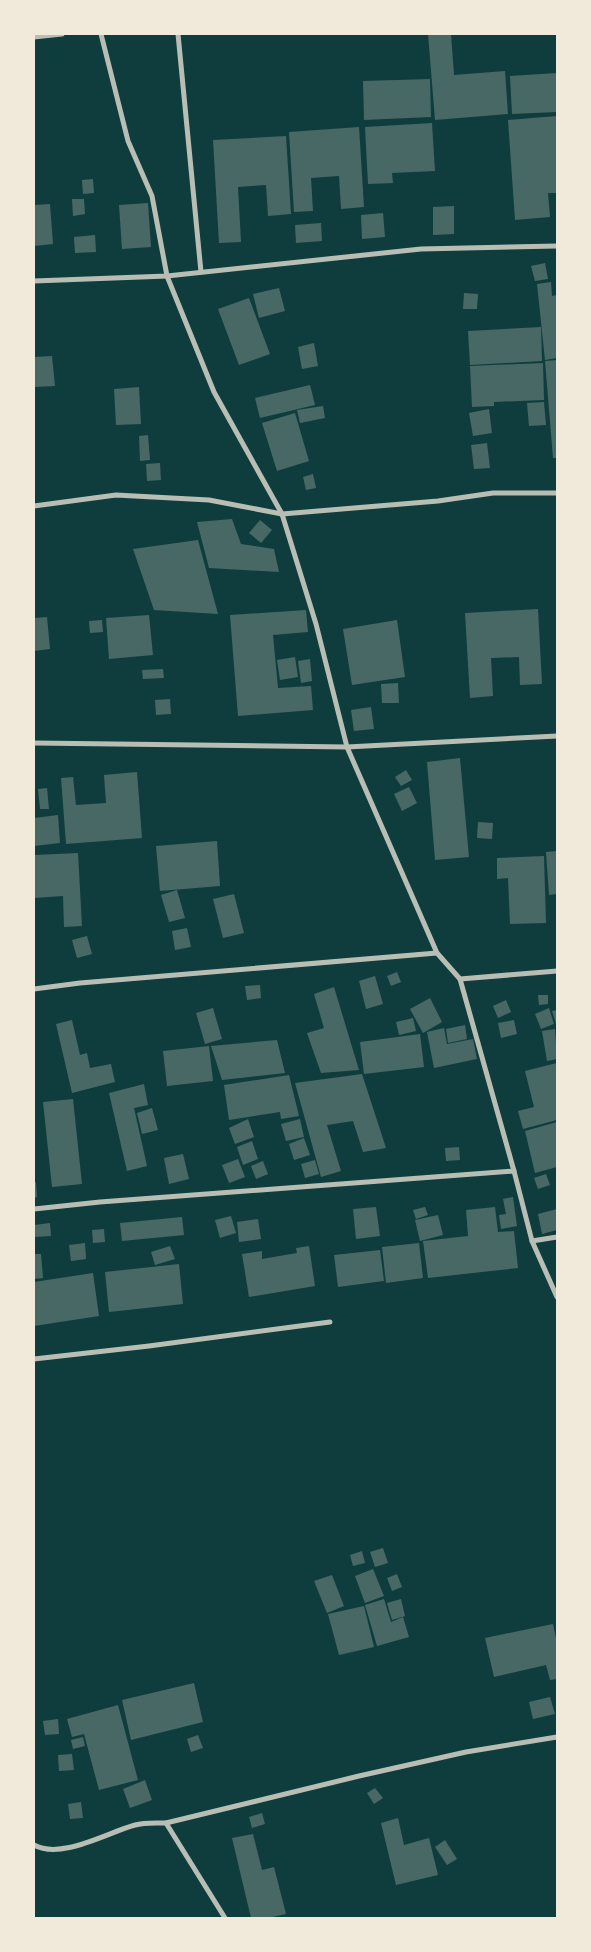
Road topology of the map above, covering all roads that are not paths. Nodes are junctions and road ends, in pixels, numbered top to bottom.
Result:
1 (62, 34) edge
2 (101, 34) edge
3 (178, 34) edge
4 (34, 37) edge
5 (557, 246) edge
6 (201, 272) junction
7 (166, 276) junction
8 (34, 281) edge
9 (557, 493) edge
10 (34, 506) edge
11 (282, 514) junction
12 (557, 736) edge
13 (34, 743) edge
14 (346, 747) junction
15 (437, 953) junction
16 (557, 971) edge
17 (460, 979) junction
18 (34, 989) edge
19 (514, 1171) junction
20 (34, 1209) edge
21 (557, 1237) edge
22 (532, 1241) junction
23 (557, 1297) edge
24 (330, 1322) dead end
25 (34, 1359) edge
26 (557, 1736) edge
27 (166, 1823) junction
28 (34, 1845) edge
29 (225, 1918) edge

1 - 4 street
2 - 7 street
3 - 6 street
5 - 6 street
6 - 7 street
7 - 8 street
7 - 11 street
9 - 11 street
10 - 11 street
11 - 14 street
12 - 14 street
13 - 14 street
14 - 15 street
15 - 17 street
15 - 18 street
16 - 17 street
17 - 19 street
19 - 20 street
19 - 22 street
21 - 22 street
22 - 23 street
24 - 25 street
26 - 27 street
27 - 28 street
27 - 29 street

